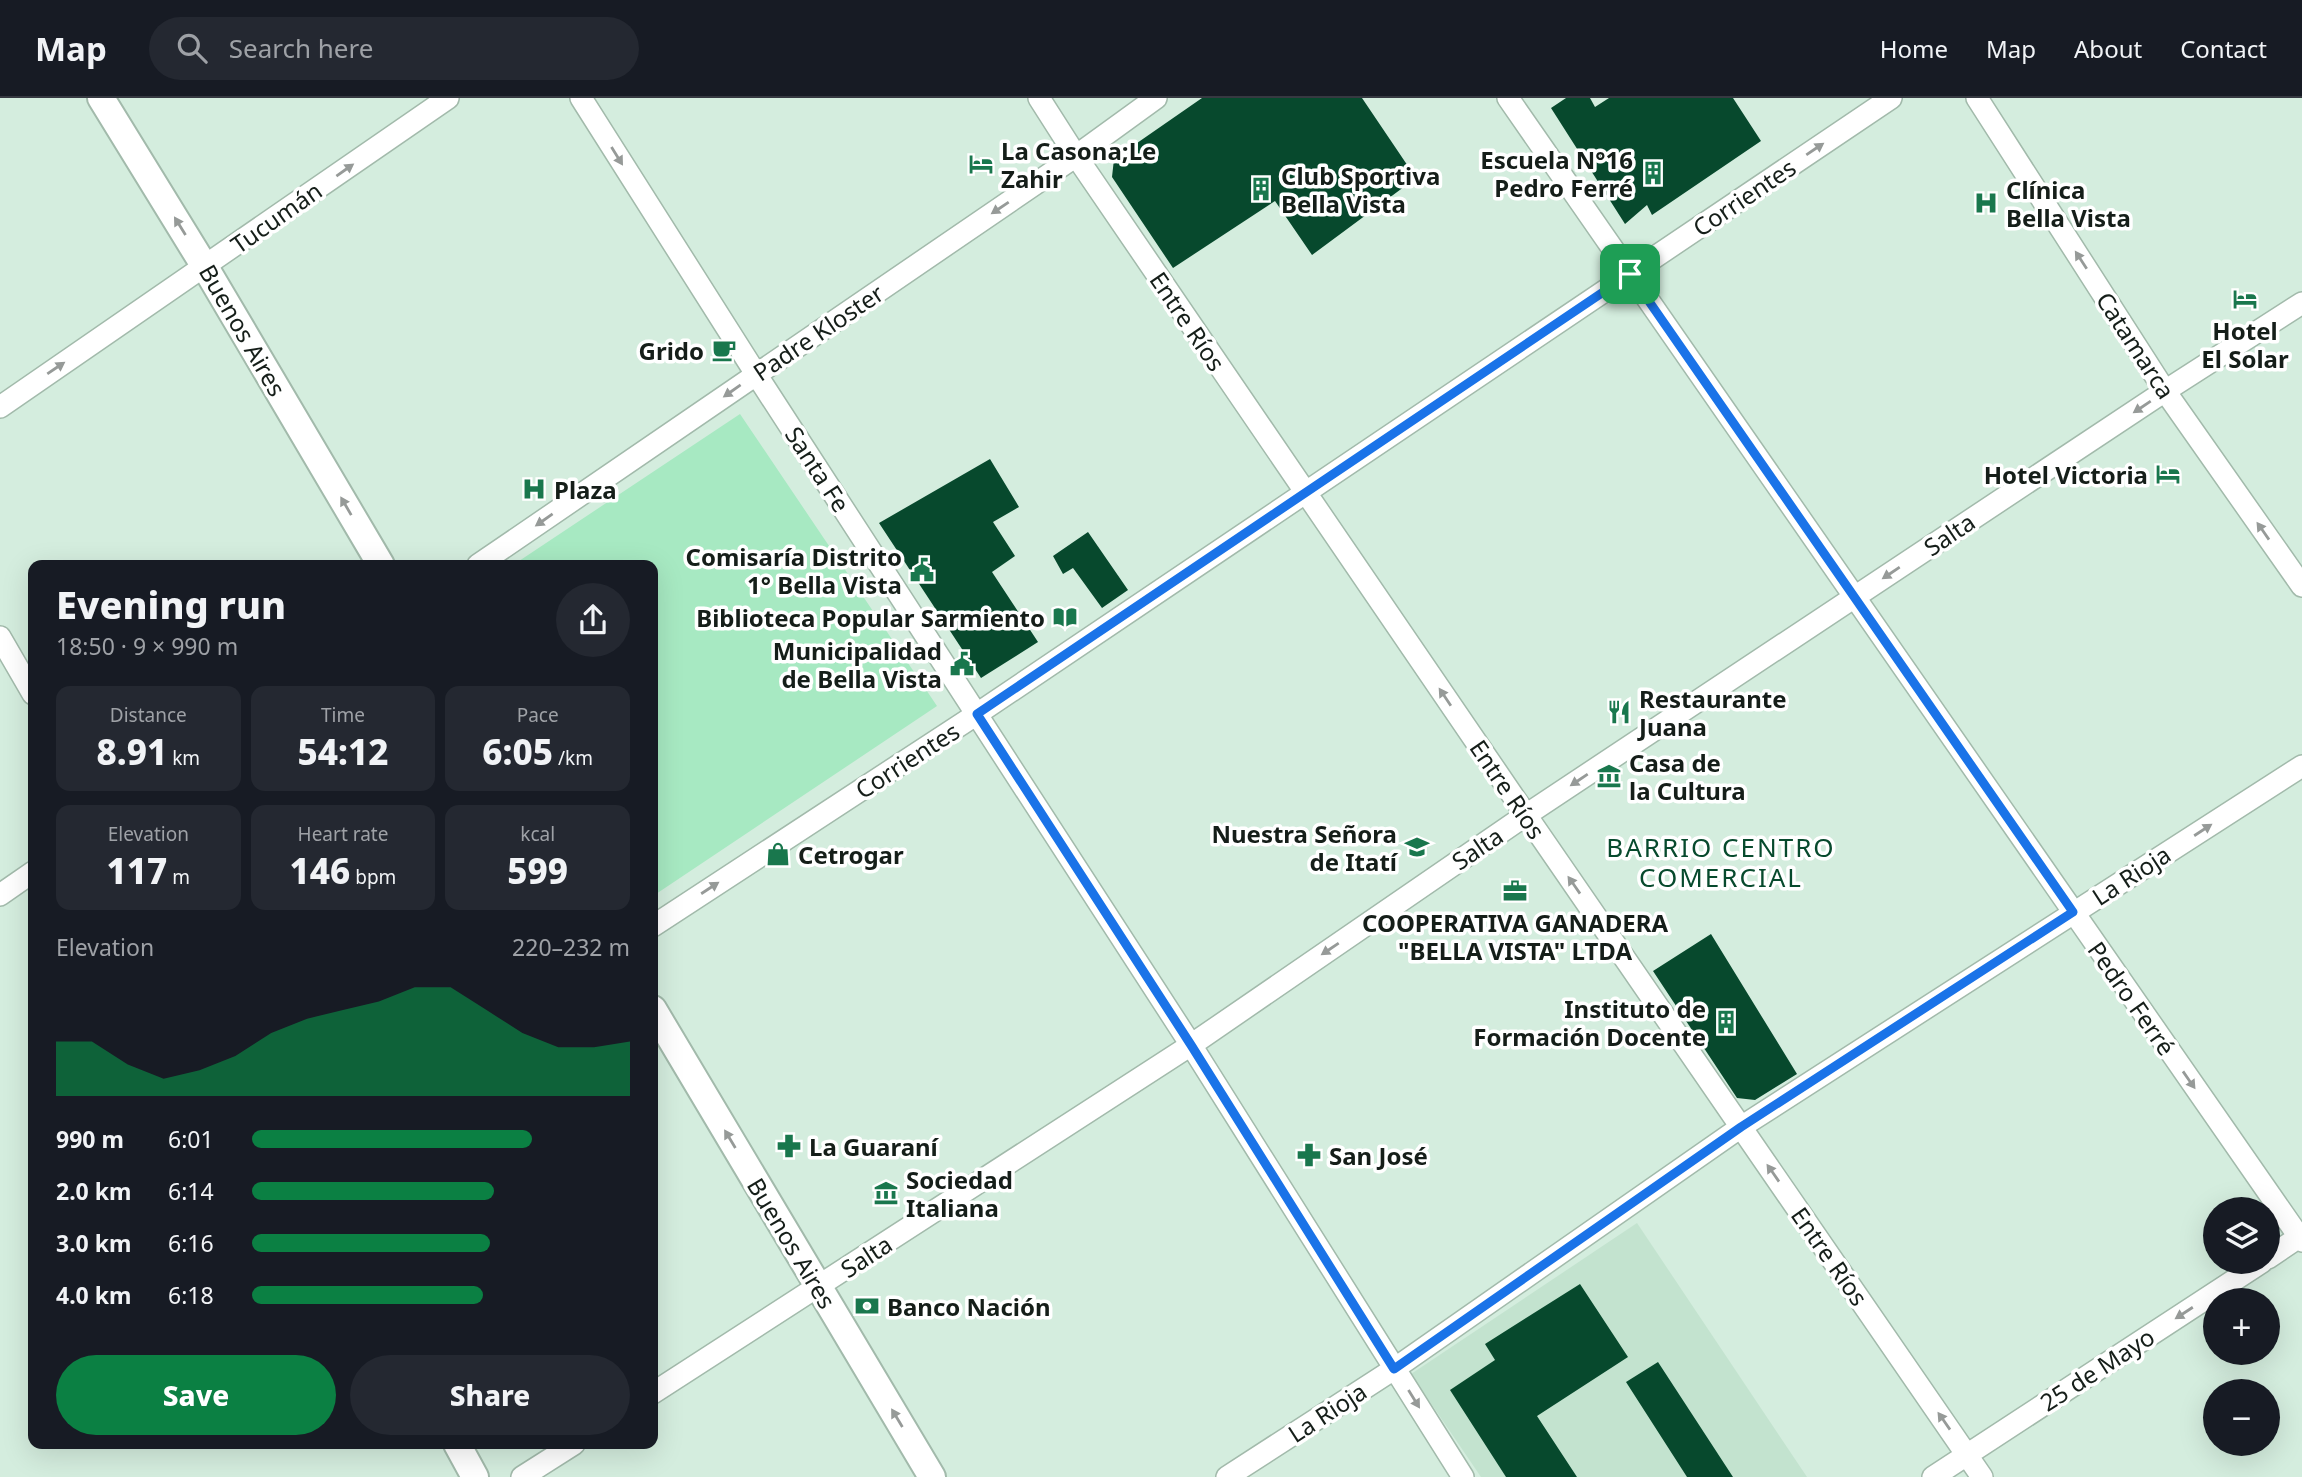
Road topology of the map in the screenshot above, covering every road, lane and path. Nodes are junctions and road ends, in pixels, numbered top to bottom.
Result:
1 (101, 98) edge
2 (449, 98) edge
3 (581, 98) edge
4 (1039, 98) edge
5 (1156, 98) edge
6 (1508, 98) edge
7 (1891, 98) edge
8 (1977, 98) edge
9 (1076, 156) junction
10 (205, 267) junction
11 (1630, 274) junction
12 (2302, 303) edge
13 (756, 374) junction
14 (2165, 391) junction
15 (0, 407) edge
16 (1306, 493) junction
17 (377, 560) edge
18 (485, 560) edge
19 (2302, 586) edge
20 (1853, 598) junction
21 (0, 637) edge
22 (28, 685) edge
23 (977, 714) junction
24 (2302, 766) edge
25 (1526, 815) junction
26 (28, 876) edge
27 (0, 895) edge
28 (2073, 912) junction
29 (658, 923) edge
30 (658, 1017) edge
31 (1191, 1045) junction
32 (1741, 1127) junction
33 (2301, 1238) edge
34 (2280, 1251) edge
35 (2244, 1274) edge
36 (818, 1287) junction
37 (1394, 1369) junction
38 (658, 1390) edge
39 (460, 1449) edge
40 (566, 1449) edge
41 (1967, 1455) junction
42 (475, 1477) edge
43 (522, 1477) edge
44 (932, 1477) edge
45 (1227, 1477) edge
46 (1463, 1477) edge
47 (1933, 1477) edge
48 (1982, 1477) edge

10 -> 1 street, Buenos Aires
10 -> 2 street, Tucumán
3 -> 13 street, Santa Fe
4 - 9 street, Entre Ríos
5 - 9 street, Padre Kloster
6 - 11 street, Pedro Ferré
11 -> 7 street, Corrientes
14 -> 8 street, Catamarca
9 -> 13 street, Padre Kloster
9 - 16 street, Entre Ríos
15 -> 10 street, Tucumán
17 -> 10 street, Buenos Aires
11 - 16 street, Corrientes
11 - 20 street, Pedro Ferré
12 - 14 street, Salta
13 -> 18 street, Padre Kloster
13 - 23 street, Santa Fe
19 -> 14 street, Catamarca
14 -> 20 street, Salta
16 - 23 street, Corrientes
25 -> 16 street, Entre Ríos
20 -> 25 street, Salta
20 - 28 street, Pedro Ferré
21 - 22 street
29 -> 23 street, Corrientes
23 - 31 street, Santa Fe
28 -> 24 street, La Rioja
25 -> 31 street, Salta
32 -> 25 street, Entre Ríos
26 - 27 street
28 - 32 street, La Rioja
28 -> 33 street, Pedro Ferré
36 -> 30 street, Buenos Aires
31 - 36 street, Salta
31 - 37 street, Santa Fe
32 - 37 street, La Rioja
41 -> 32 street, Entre Ríos
33 - 34 street
35 -> 41 street, 25 de Mayo
36 - 38 street, Salta
44 -> 36 street, Buenos Aires
37 - 45 street, La Rioja
37 -> 46 street, Santa Fe
39 - 42 street
40 - 43 street
41 - 47 street, 25 de Mayo
41 - 48 street, Entre Ríos

